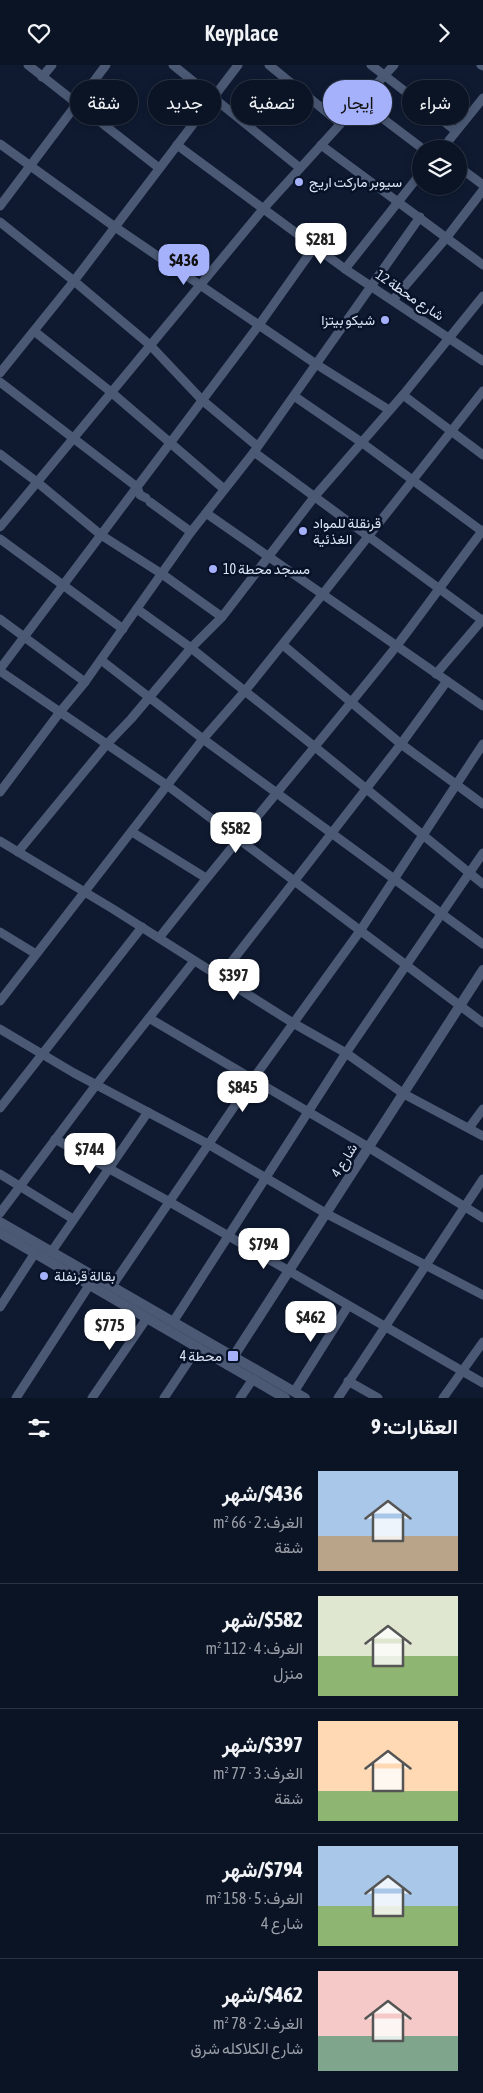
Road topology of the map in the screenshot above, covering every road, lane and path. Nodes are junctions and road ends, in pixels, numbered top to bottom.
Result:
1 (28, 65) edge
2 (52, 65) edge
3 (106, 65) edge
4 (173, 65) edge
5 (238, 65) edge
6 (269, 65) edge
7 (371, 65) edge
8 (394, 65) edge
9 (385, 76) junction
10 (42, 77) junction
11 (95, 80) edge
12 (192, 80) edge
13 (381, 80) edge
14 (221, 87) edge
15 (483, 98) edge
16 (70, 100) edge
17 (221, 103) edge
18 (323, 109) edge
19 (70, 113) edge
20 (102, 125) edge
21 (192, 125) edge
22 (338, 125) edge
23 (391, 125) edge
24 (456, 131) junction
25 (449, 140) edge
26 (412, 141) edge
27 (0, 145) edge
28 (177, 145) junction
29 (321, 145) junction
30 (30, 166) junction
31 (300, 167) junction
32 (159, 168) junction
33 (467, 173) edge
34 (412, 184) edge
35 (483, 185) edge
36 (483, 190) edge
37 (398, 201) junction
38 (0, 206) edge
39 (264, 208) junction
40 (420, 217) junction
41 (0, 222) edge
42 (115, 227) junction
43 (447, 237) junction
44 (315, 246) junction
45 (483, 265) edge
46 (345, 269) junction
47 (74, 281) junction
48 (200, 285) junction
49 (371, 285) junction
50 (483, 296) edge
51 (393, 300) junction
52 (259, 325) junction
53 (34, 331) junction
54 (449, 338) junction
55 (150, 345) junction
56 (483, 361) edge
57 (316, 364) junction
58 (0, 373) edge
59 (0, 382) edge
60 (483, 391) edge
61 (111, 392) junction
62 (403, 395) junction
63 (294, 396) junction
64 (202, 400) junction
65 (390, 410) junction
66 (452, 431) junction
67 (74, 438) junction
68 (361, 442) junction
69 (169, 443) junction
70 (256, 449) junction
71 (0, 454) edge
72 (483, 455) edge
73 (412, 479) junction
74 (37, 482) junction
75 (137, 487) junction
76 (224, 489) junction
77 (315, 496) junction
78 (206, 513) junction
79 (0, 527) edge
80 (483, 531) edge
81 (191, 533) junction
82 (101, 535) junction
83 (369, 537) junction
84 (0, 539) edge
85 (269, 557) junction
86 (162, 574) junction
87 (62, 585) junction
88 (438, 589) junction
89 (322, 595) junction
90 (137, 609) junction
91 (222, 617) junction
92 (0, 619) edge
93 (483, 620) edge
94 (123, 629) junction
95 (24, 637) junction
96 (282, 645) junction
97 (396, 646) junction
98 (190, 648) junction
99 (101, 660) junction
100 (0, 670) edge
101 (436, 674) junction
102 (447, 681) junction
103 (85, 682) junction
104 (245, 691) junction
105 (150, 697) junction
106 (350, 703) junction
107 (483, 706) edge
108 (60, 712) junction
109 (203, 739) junction
110 (107, 744) junction
111 (401, 744) junction
112 (483, 744) edge
113 (315, 747) junction
114 (4, 779) edge
115 (457, 785) junction
116 (168, 786) junction
117 (365, 789) junction
118 (0, 791) edge
119 (276, 792) junction
120 (483, 804) edge
121 (132, 831) junction
122 (331, 833) junction
123 (425, 835) junction
124 (236, 839) junction
125 (0, 841) edge
126 (18, 852) junction
127 (483, 853) edge
128 (469, 873) junction
129 (206, 877) junction
130 (395, 880) junction
131 (294, 882) junction
132 (483, 884) edge
133 (85, 892) junction
134 (442, 915) junction
135 (142, 927) junction
136 (360, 931) junction
137 (0, 932) edge
138 (159, 938) junction
139 (483, 944) edge
140 (36, 954) junction
141 (194, 961) junction
142 (406, 964) junction
143 (483, 970) edge
144 (219, 978) junction
145 (0, 1001) edge
146 (461, 1006) junction
147 (149, 1018) junction
148 (293, 1023) junction
149 (483, 1023) edge
150 (0, 1029) edge
151 (346, 1053) junction
152 (41, 1054) junction
153 (253, 1079) junction
154 (96, 1085) junction
155 (404, 1094) junction
156 (0, 1106) edge
157 (483, 1109) edge
158 (148, 1112) junction
159 (308, 1112) junction
160 (469, 1128) junction
161 (483, 1136) edge
162 (55, 1139) junction
163 (208, 1144) junction
164 (368, 1147) junction
165 (109, 1168) junction
166 (0, 1174) edge
167 (266, 1177) junction
168 (483, 1179) edge
169 (20, 1186) junction
170 (168, 1201) junction
171 (464, 1208) junction
172 (0, 1213) edge
173 (326, 1213) junction
174 (483, 1218) edge
175 (73, 1219) junction
176 (0, 1221) edge
177 (0, 1233) edge
178 (228, 1236) junction
179 (52, 1251) junction
180 (35, 1253) junction
181 (426, 1267) junction
182 (290, 1271) junction
183 (90, 1284) junction
184 (112, 1286) junction
185 (483, 1295) edge
186 (348, 1306) junction
187 (0, 1307) edge
188 (147, 1318) junction
189 (173, 1322) junction
190 (385, 1328) junction
191 (483, 1343) edge
192 (198, 1347) junction
193 (231, 1361) junction
194 (461, 1372) junction
195 (253, 1379) junction
196 (348, 1381) junction
197 (483, 1383) edge
198 (289, 1395) edge
199 (16, 1398) edge
200 (92, 1398) edge
201 (164, 1398) edge
202 (240, 1398) edge
203 (305, 1398) edge
204 (338, 1398) edge
205 (378, 1398) edge
206 (443, 1398) edge

1 - 10 street
2 - 10 street
3 - 11 street
4 - 12 street
5 - 14 street
6 - 18 street
7 - 9 street
8 - 9 street
9 - 13 street
9 - 24 street
10 - 16 street
15 - 24 street
17 - 31 street
19 - 30 street
20 - 32 street
21 - 28 street
22 - 29 street
23 - 26 street
24 - 25 street
27 - 30 street
28 - 32 street
28 - 39 street, شارع محطة 12
29 - 31 street
29 - 37 street
30 - 38 street
30 - 42 street
31 - 39 street
32 - 42 street
33 - 35 street
34 - 37 street
36 - 43 street
37 - 40 street
37 - 46 street
39 - 44 street, شارع محطة 12
39 - 48 street
40 - 43 street
40 - 49 street
41 - 47 street
42 - 47 street
42 - 48 street
43 - 45 street
43 - 51 street
44 - 46 street, شارع محطة 12
44 - 52 street
46 - 49 street, شارع محطة 12
47 - 53 street
47 - 55 street
48 - 52 street
48 - 55 street
49 - 51 street, شارع محطة 12
49 - 57 street
50 - 54 street
51 - 54 street, شارع محطة 12
52 - 57 street
52 - 64 street
53 - 58 street
53 - 61 street
54 - 56 street, شارع محطة 12
54 - 62 street
55 - 61 street
55 - 64 street
57 - 63 street
57 - 65 street
59 - 67 street
60 - 66 street
61 - 67 street
61 - 69 street
62 - 65 street
62 - 66 street
63 - 68 street
63 - 70 street
64 - 69 street
64 - 70 street
65 - 68 street
66 - 72 street
66 - 73 street
67 - 74 street
67 - 75 street
68 - 73 street
68 - 77 street
69 - 75 street
69 - 76 street
70 - 76 street
70 - 77 street
71 - 74 street
73 - 80 street
73 - 83 street
74 - 79 street
74 - 82 street
75 - 81 street
75 - 82 street
76 - 78 street
77 - 83 street
77 - 85 street
78 - 81 street
78 - 85 street
80 - 88 street
81 - 86 street
82 - 86 street
82 - 87 street
83 - 88 street
83 - 89 street
84 - 87 street
85 - 89 street
85 - 91 street
86 - 90 street
86 - 91 street
87 - 94 street
87 - 95 street
88 - 93 street
88 - 97 street
89 - 96 street
89 - 97 street
90 - 94 street
90 - 98 street
91 - 98 street
92 - 95 street
93 - 101 street
94 - 99 street
95 - 100 street
95 - 103 street
96 - 104 street
96 - 106 street
97 - 101 street
97 - 106 street
98 - 104 street
98 - 105 street
99 - 103 street
99 - 105 street
100 - 108 street
101 - 102 street
102 - 107 street
102 - 111 street
103 - 108 street
104 - 109 street
104 - 113 street
105 - 109 street
105 - 110 street
106 - 111 street
106 - 113 street
108 - 110 street
108 - 114 street
109 - 116 street
109 - 119 street
110 - 116 street
110 - 126 street
111 - 115 street
111 - 117 street
112 - 115 street
113 - 117 street
113 - 119 street
114 - 118 street
115 - 120 street
115 - 123 street
116 - 121 street
116 - 124 street
117 - 122 street
117 - 123 street
119 - 122 street
119 - 124 street
121 - 129 street
121 - 133 street
122 - 130 street
122 - 131 street
123 - 128 street
123 - 130 street
124 - 129 street
124 - 131 street
125 - 126 street
126 - 133 street
127 - 128 street
128 - 132 street
128 - 134 street
129 - 138 street
130 - 134 street
130 - 136 street
131 - 136 street
131 - 144 street
133 - 135 street
133 - 140 street
134 - 139 street
134 - 142 street
135 - 138 street
135 - 152 street
136 - 142 street
136 - 148 street
137 - 140 street
138 - 141 street
140 - 145 street
141 - 144 street
141 - 147 street
142 - 146 street
142 - 151 street
143 - 146 street, شارع 4
144 - 148 street
146 - 149 street
146 - 155 street, شارع 4
147 - 153 street
147 - 154 street
148 - 151 street
148 - 153 street
150 - 152 street
151 - 155 street
151 - 159 street
152 - 154 street
152 - 156 street
153 - 159 street
153 - 163 street
154 - 158 street
154 - 162 street
155 - 160 street
155 - 164 street, شارع 4
157 - 160 street
158 - 163 street
158 - 165 street
159 - 164 street
159 - 167 street
160 - 161 street
162 - 165 street
162 - 169 street
163 - 167 street
163 - 170 street
164 - 171 street
164 - 173 street, شارع 4
165 - 170 street
165 - 175 street
166 - 169 street
167 - 173 street
167 - 178 street
168 - 171 street
169 - 172 street
169 - 175 street
170 - 178 street
170 - 184 street
171 - 174 street
171 - 181 street
173 - 181 street
173 - 182 street, شارع 4
175 - 179 street
176 - 179 street
177 - 180 street
178 - 182 street
178 - 189 street
179 - 184 street
180 - 183 street
180 - 187 street
181 - 185 street
181 - 190 street
182 - 186 street
182 - 193 street, شارع 4
183 - 188 street
183 - 199 street
184 - 189 street
186 - 190 street
186 - 198 street
188 - 192 street
188 - 200 street
189 - 193 street
190 - 194 street
190 - 196 street
191 - 194 street
192 - 193 street
192 - 201 street
193 - 195 street
193 - 198 street
194 - 197 street
194 - 206 street
195 - 198 street
195 - 202 street
196 - 204 street
196 - 205 street
198 - 203 street

